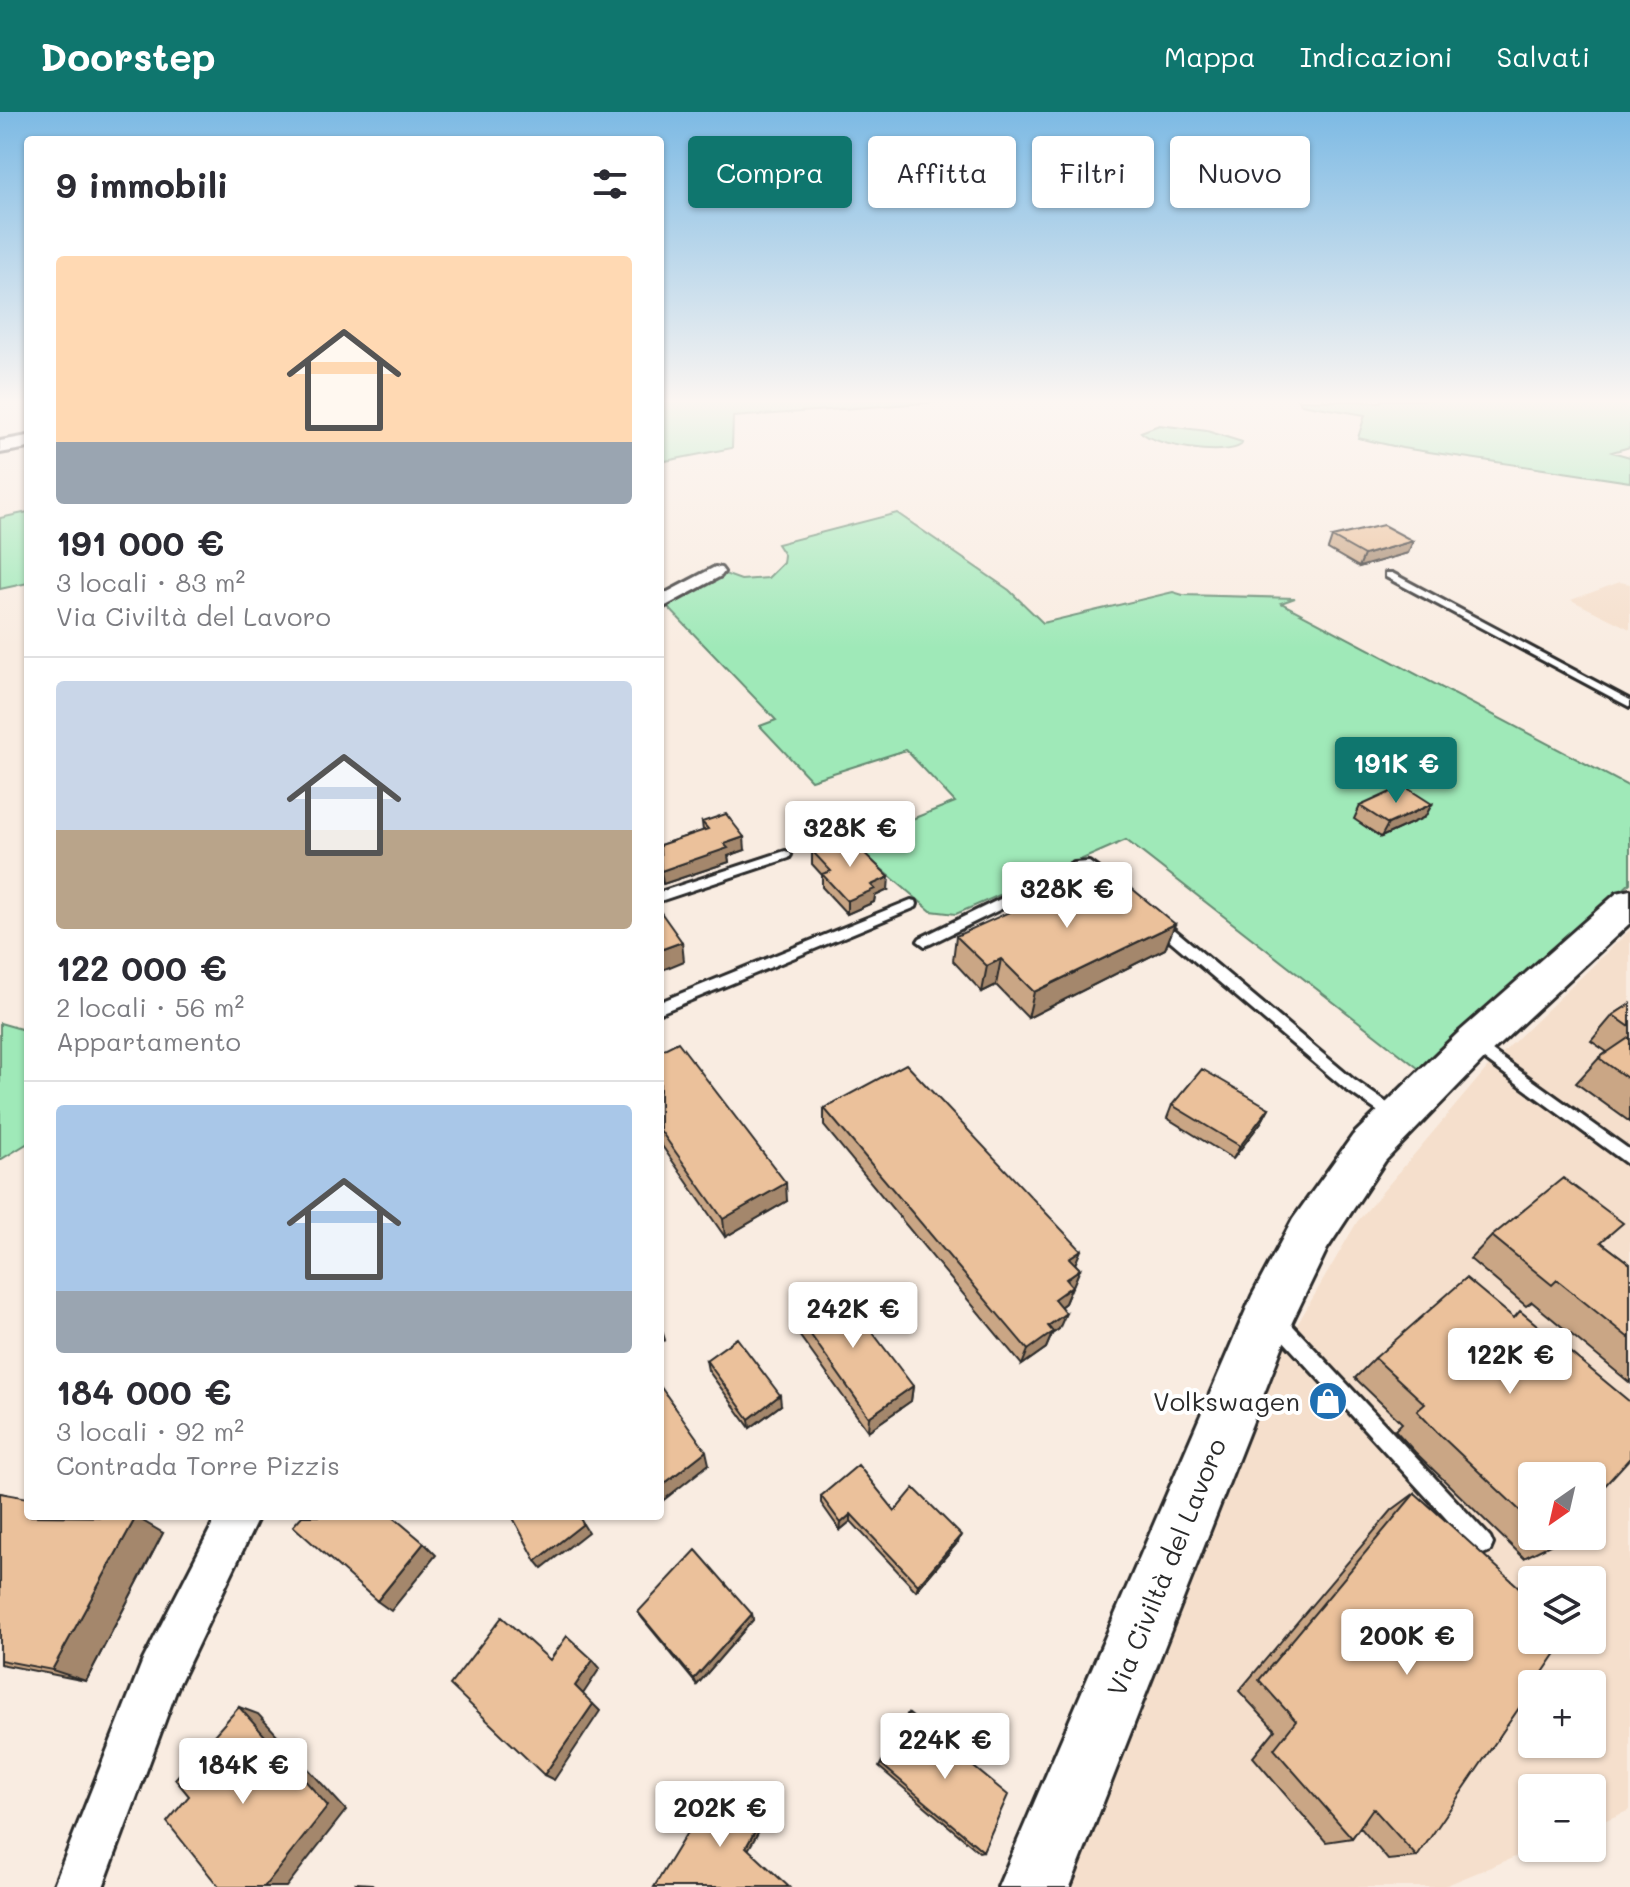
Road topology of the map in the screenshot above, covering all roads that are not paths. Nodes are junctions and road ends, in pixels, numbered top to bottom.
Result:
1 (715, 572) dead end
2 (1389, 575) dead end
3 (664, 602) edge
4 (1630, 704) edge
5 (785, 855) dead end
6 (1124, 895) edge
7 (664, 896) edge
8 (1630, 902) edge
9 (911, 904) dead end
10 (1147, 914) edge
11 (925, 941) dead end
12 (664, 1006) edge
13 (1473, 1044) junction
14 (1399, 1118) junction
15 (1630, 1159) edge
16 (1270, 1313) junction
17 (237, 1520) edge
18 (1483, 1544) dead end
19 (78, 1887) edge
20 (1034, 1887) edge

1 - 3 street
2 - 4 lane
5 - 7 lane
6 - 11 lane
8 - 13 main road, Via Civiltà del Lavoro
9 - 12 lane
10 - 14 lane
13 - 14 main road, Via Civiltà del Lavoro
13 - 15 lane
14 - 16 main road, Via Civiltà del Lavoro
16 - 18 lane
16 - 20 main road, Via Civiltà del Lavoro
17 - 19 street

